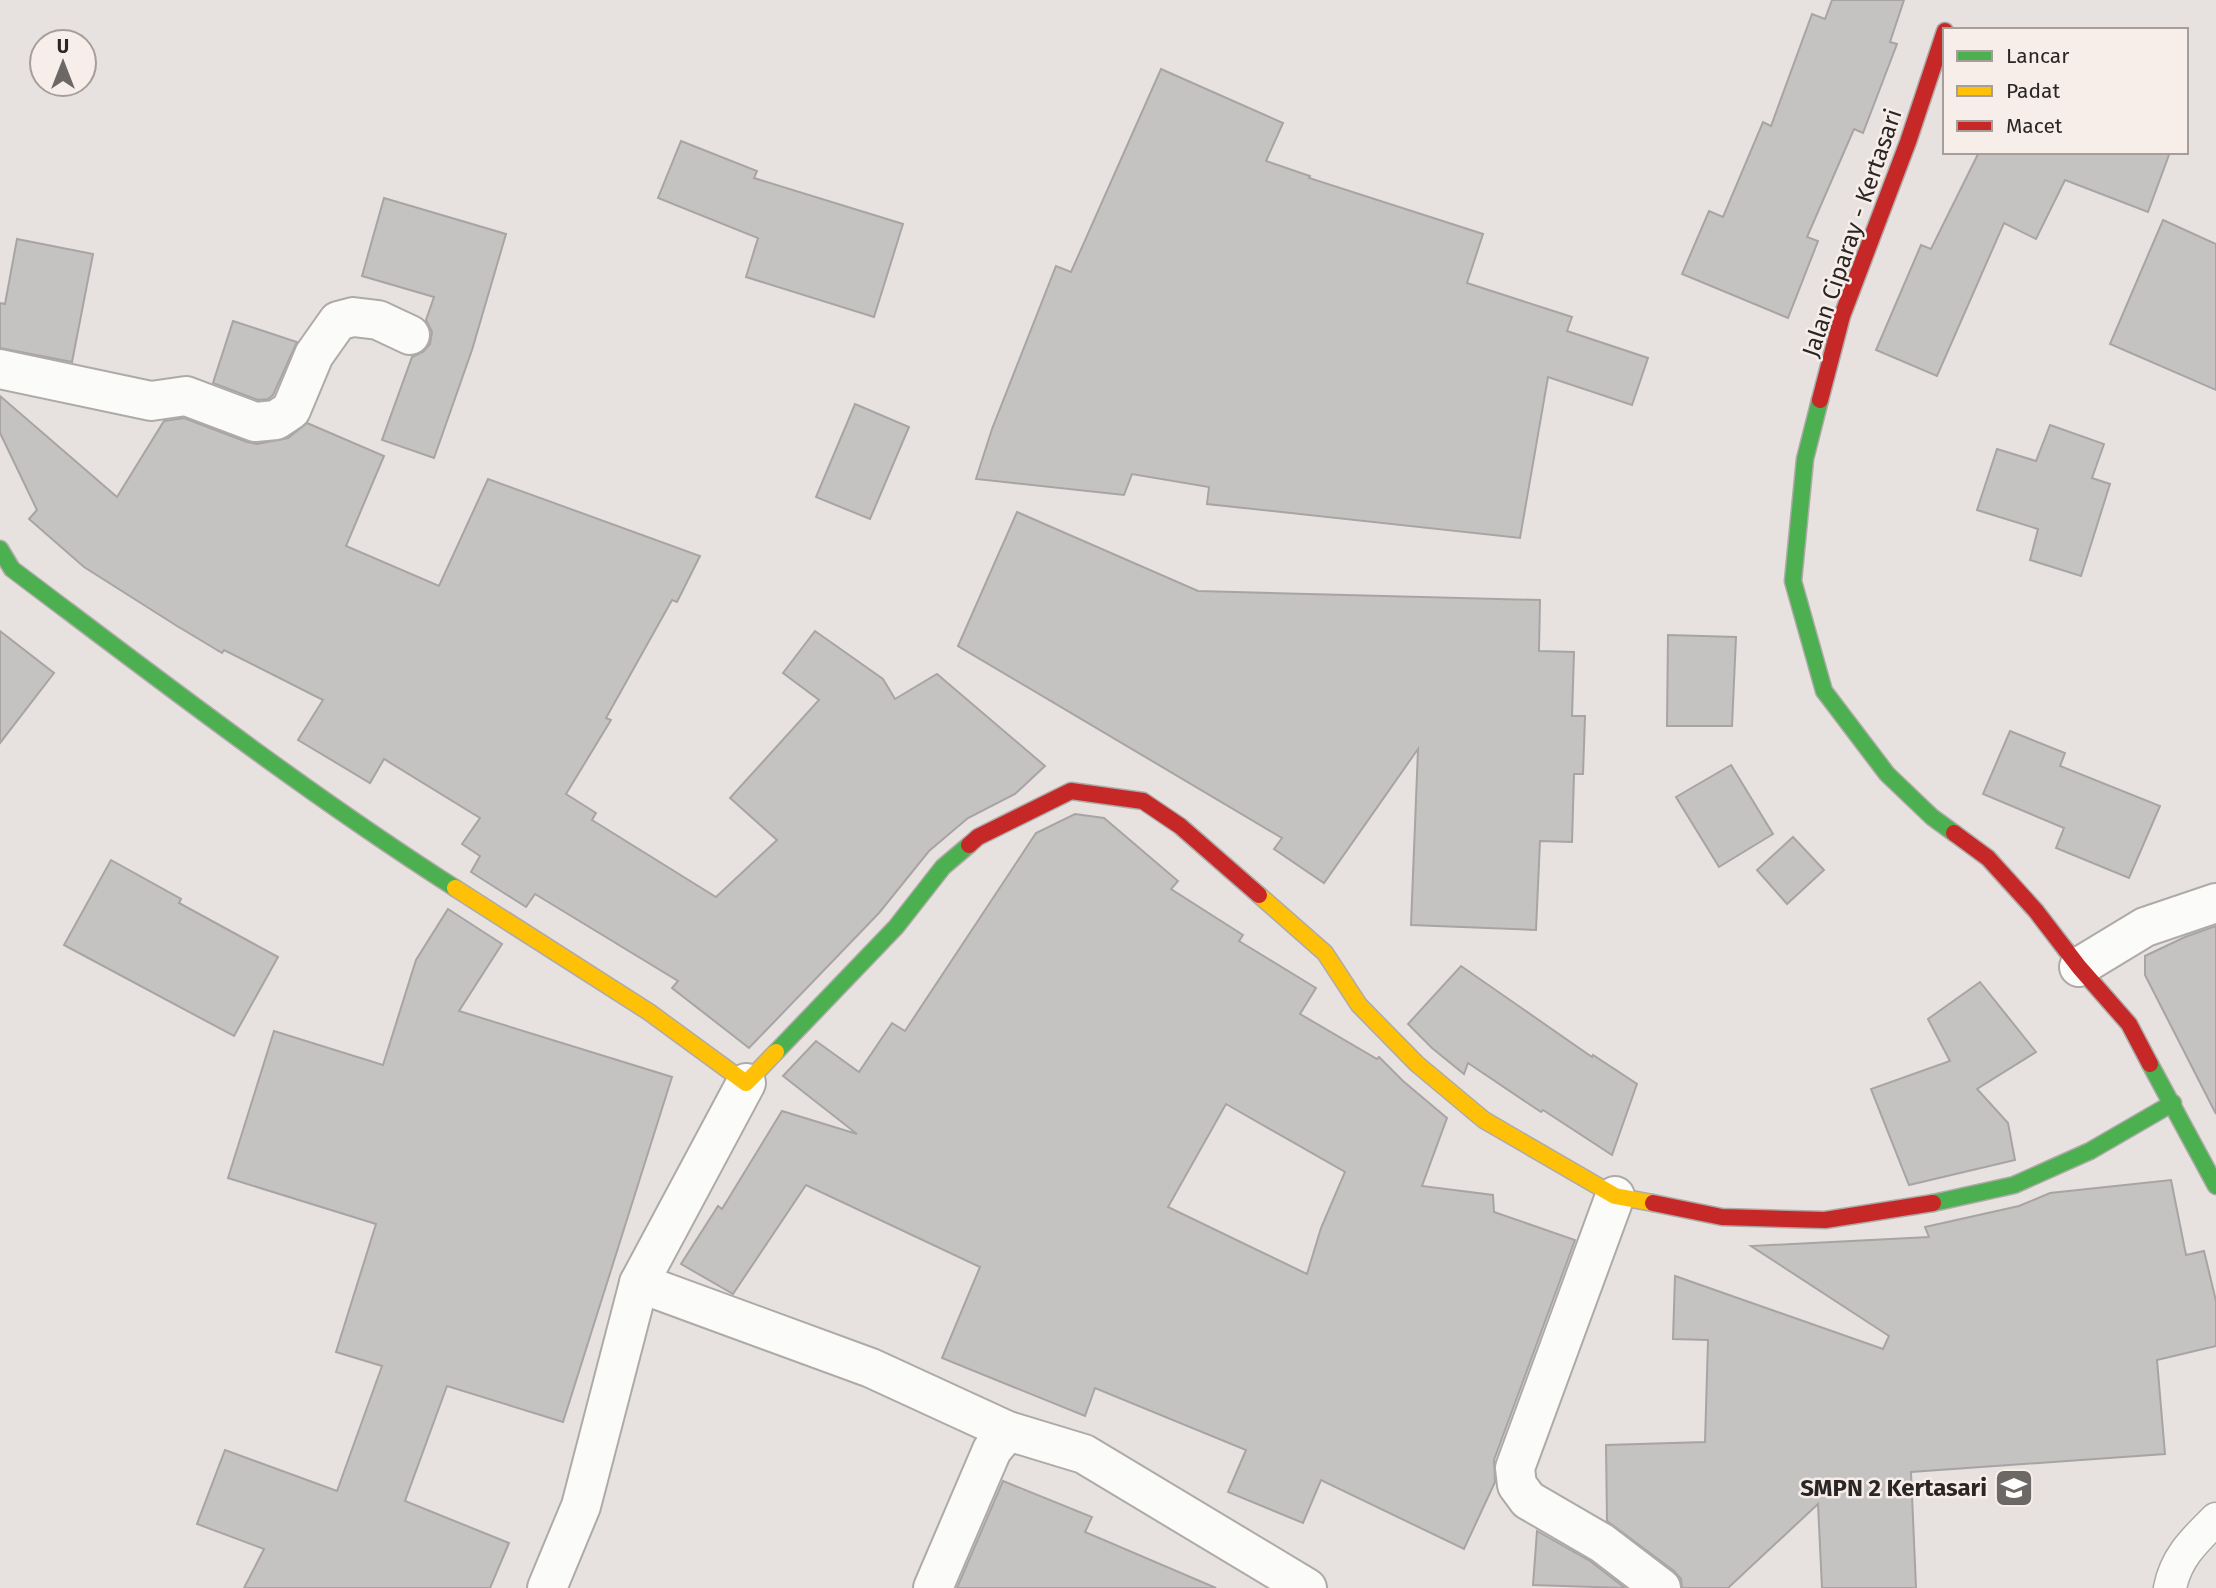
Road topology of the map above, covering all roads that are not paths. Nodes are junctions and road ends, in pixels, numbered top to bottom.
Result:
1 (1943, 36) edge
2 (410, 335) dead end
3 (0, 369) edge
4 (0, 549) edge
5 (2216, 902) edge
6 (2079, 967) junction
7 (747, 1083) junction
8 (2173, 1103) junction
9 (2216, 1186) edge
10 (1615, 1196) junction
11 (639, 1283) junction
12 (1008, 1431) junction
13 (2216, 1518) edge
14 (547, 1588) edge
15 (933, 1588) edge
16 (1307, 1588) edge
17 (1661, 1588) edge
18 (2170, 1588) edge

1 - 6 street, Jalan Ciparay - Kertasari
2 - 3 street
4 - 7 street
5 - 6 street
6 - 8 street, Jalan Ciparay - Kertasari
7 - 10 street
7 - 11 street
8 - 9 street, Jalan Ciparay - Kertasari
8 - 10 street
10 - 17 street
11 - 12 street
11 - 14 street
12 - 15 street
12 - 16 street
13 - 18 lane

